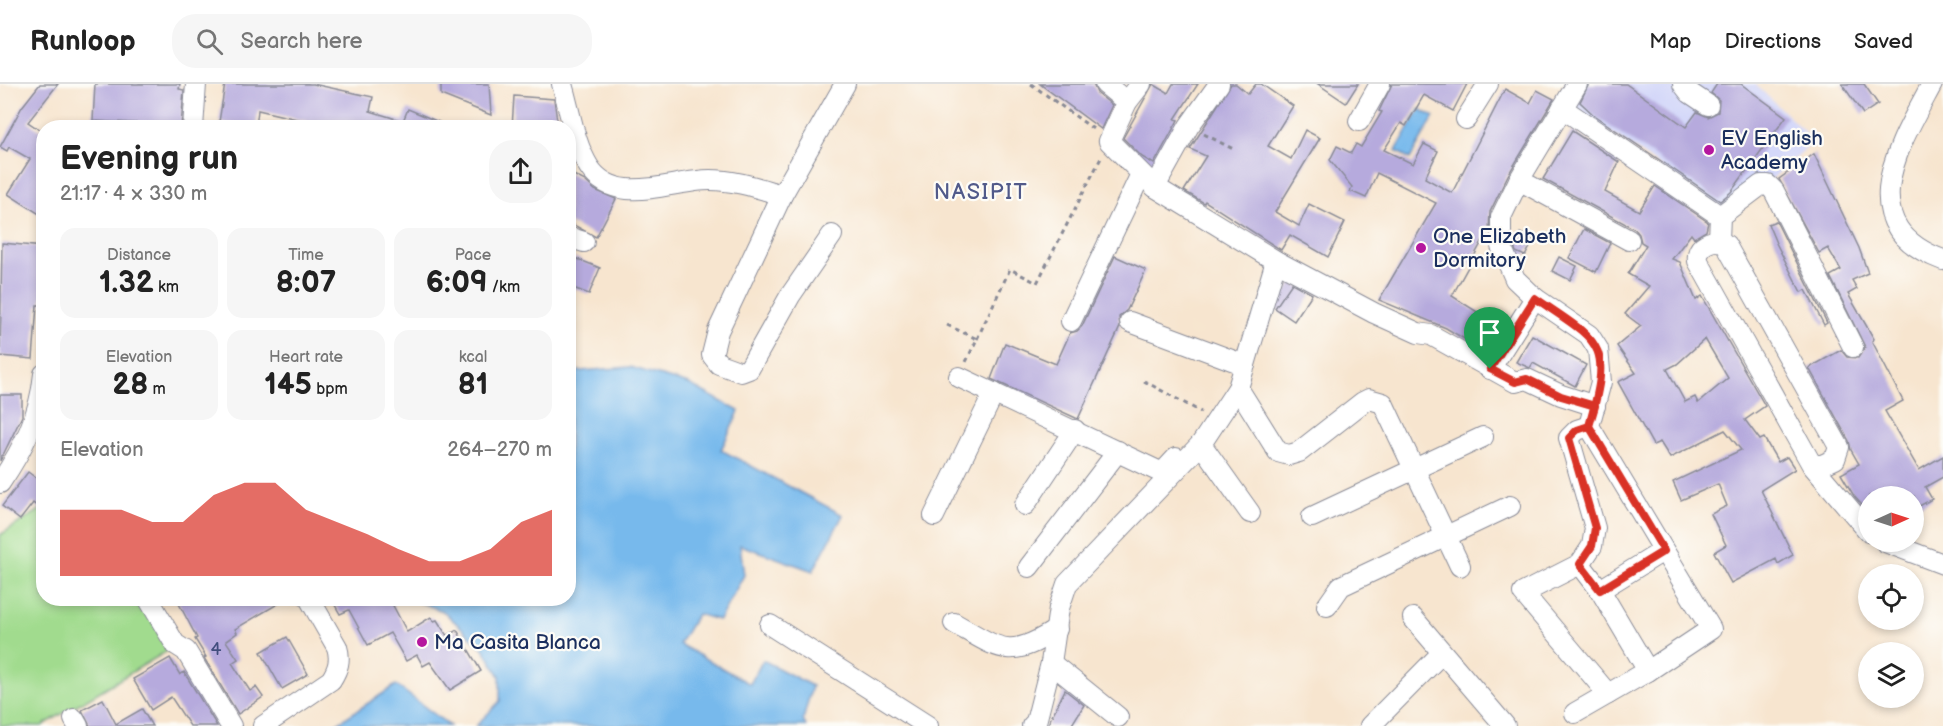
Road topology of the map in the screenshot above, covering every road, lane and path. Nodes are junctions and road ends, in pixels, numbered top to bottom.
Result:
1 (196, 84) edge
2 (562, 84) edge
3 (845, 84) edge
4 (1031, 84) edge
5 (1105, 84) edge
6 (1140, 84) edge
7 (1380, 84) edge
8 (1488, 84) edge
9 (1577, 84) edge
10 (1683, 84) edge
11 (1932, 84) edge
12 (1217, 94) edge
13 (1128, 102) junction
14 (1708, 105) dead end
15 (1562, 108) junction
16 (1466, 119) dead end
17 (194, 120) edge
18 (572, 120) edge
19 (1359, 122) dead end
20 (1189, 126) junction
21 (576, 133) edge
22 (1109, 141) junction
23 (1235, 150) dead end
24 (1148, 180) junction
25 (1519, 180) junction
26 (782, 195) junction
27 (1720, 216) junction
28 (832, 235) dead end
29 (1629, 240) dead end
30 (1719, 240) junction
31 (1943, 260) edge
32 (1276, 261) junction
33 (1535, 298) junction
34 (1071, 321) dead end
35 (1130, 322) dead end
36 (947, 325) dead end
37 (977, 339) junction
38 (1853, 347) dead end
39 (1245, 365) junction
40 (1490, 369) junction
41 (959, 377) joint
42 (1144, 381) dead end
43 (1238, 388) junction
44 (994, 393) junction
45 (1595, 406) junction
46 (36, 410) edge
47 (1589, 426) junction
48 (1075, 430) junction
49 (1210, 432) junction
50 (1484, 437) dead end
51 (1118, 451) junction
52 (1812, 465) junction
53 (1415, 468) junction
54 (0, 483) edge
55 (1025, 505) dead end
56 (1510, 506) dead end
57 (1250, 513) dead end
58 (934, 516) dead end
59 (1312, 518) dead end
60 (1858, 519) edge
61 (1447, 537) junction
62 (1664, 551) junction
63 (1911, 552) edge
64 (1580, 564) junction
65 (1943, 564) edge
66 (1460, 566) dead end
67 (1029, 567) dead end
68 (1600, 590) junction
69 (153, 606) edge
70 (314, 606) edge
71 (1327, 606) dead end
72 (1413, 618) dead end
73 (954, 623) dead end
74 (770, 625) dead end
75 (1057, 629) junction
76 (1441, 654) junction
77 (1051, 663) junction
78 (1648, 670) junction
79 (1608, 694) junction
80 (1575, 713) dead end
81 (1118, 717) dead end
82 (231, 726) edge
83 (263, 726) edge
84 (928, 726) edge
85 (1032, 726) edge
86 (1370, 726) edge
87 (1504, 726) edge

1 - 17 street
2 - 18 street
3 - 26 street
4 - 22 path
5 - 13 street
6 - 13 street
7 - 19 street
8 - 16 street
9 - 15 street
10 - 14 street
11 - 31 street
12 - 20 street
13 - 22 street
15 - 25 street
15 - 27 street
20 - 23 path
20 - 24 street
21 - 26 street
22 - 24 street
22 - 37 path
24 - 32 street
24 - 34 street
25 - 29 street
25 - 33 street
26 - 28 street
27 - 30 street
27 - 38 street
30 - 52 street
30 - 52 street
32 - 39 street
32 - 40 street
33 - 40 street
33 - 45 street
35 - 39 street
36 - 37 path
37 - 41 path
39 - 43 street
40 - 45 street
41 - 44 street
42 - 49 path
43 - 49 street
43 - 53 street
44 - 48 street
44 - 58 street
45 - 47 street
46 - 54 street
47 - 62 street
47 - 64 street
48 - 51 street
48 - 55 street
49 - 51 street
49 - 57 street
49 - 75 street
50 - 53 street
51 - 67 street
52 - 60 street
53 - 59 street
53 - 61 street
56 - 61 street
61 - 66 street
61 - 71 street
62 - 68 street
62 - 78 street
63 - 65 street
64 - 68 street
64 - 79 street
68 - 78 street
69 - 82 street
70 - 83 street
72 - 76 street
73 - 75 street
74 - 84 street
75 - 77 street
76 - 86 street
76 - 87 street
77 - 81 street
77 - 85 street
78 - 79 street
79 - 80 street

